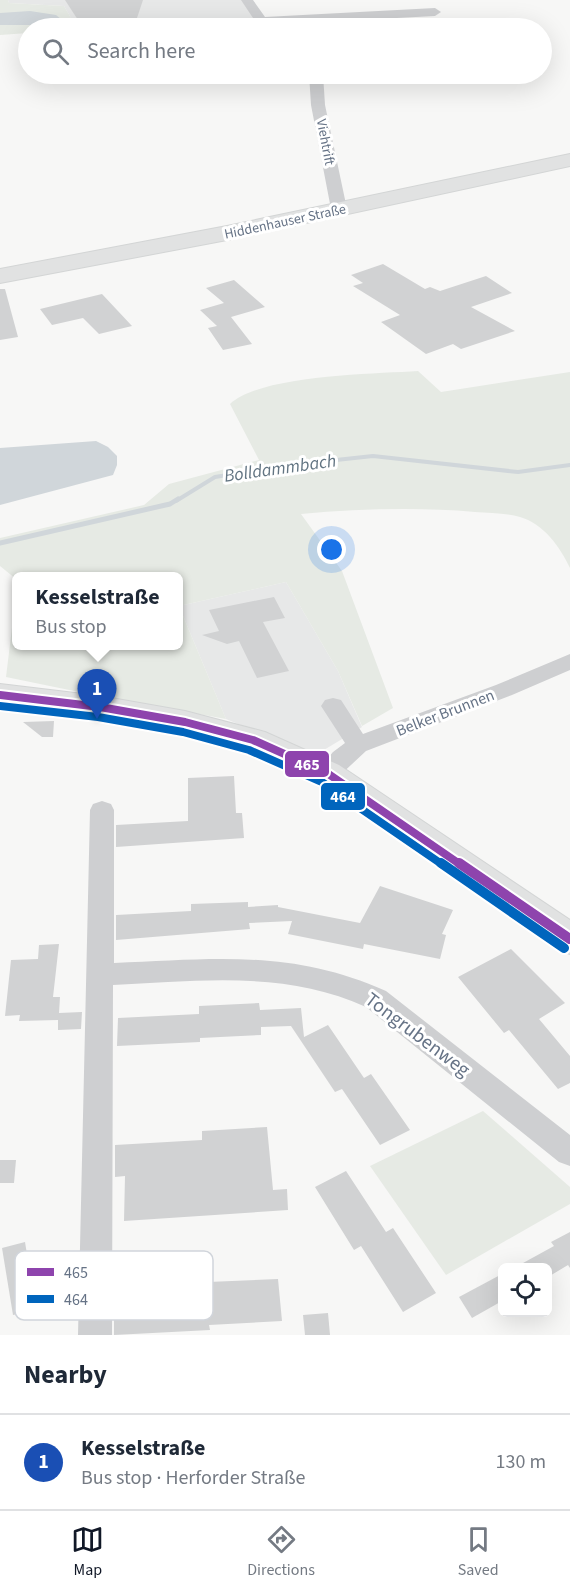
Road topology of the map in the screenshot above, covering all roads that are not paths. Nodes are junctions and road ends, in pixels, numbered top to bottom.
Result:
1 (247, 0) edge
2 (435, 12) dead end
3 (260, 18) edge
4 (368, 18) edge
5 (317, 84) edge
6 (570, 160) edge
7 (339, 209) junction
8 (0, 276) edge
9 (570, 661) edge
10 (0, 695) edge
11 (333, 706) dead end
12 (358, 745) junction
13 (327, 773) junction
14 (102, 810) dead end
15 (570, 939) edge
16 (99, 975) junction
17 (570, 1153) edge
18 (96, 1251) edge
19 (95, 1320) edge
20 (95, 1335) edge

1 - 3 street
2 - 4 street
5 - 7 street, Viehtrift
6 - 7 street, Hiddenhauser Straße
7 - 8 street, Hiddenhauser Straße
9 - 12 street, Belker Brunnen
10 - 13 street
11 - 12 street
12 - 13 street, Belker Brunnen
13 - 15 street
14 - 16 street
16 - 17 street, Tongrubenweg
16 - 18 street
19 - 20 street

